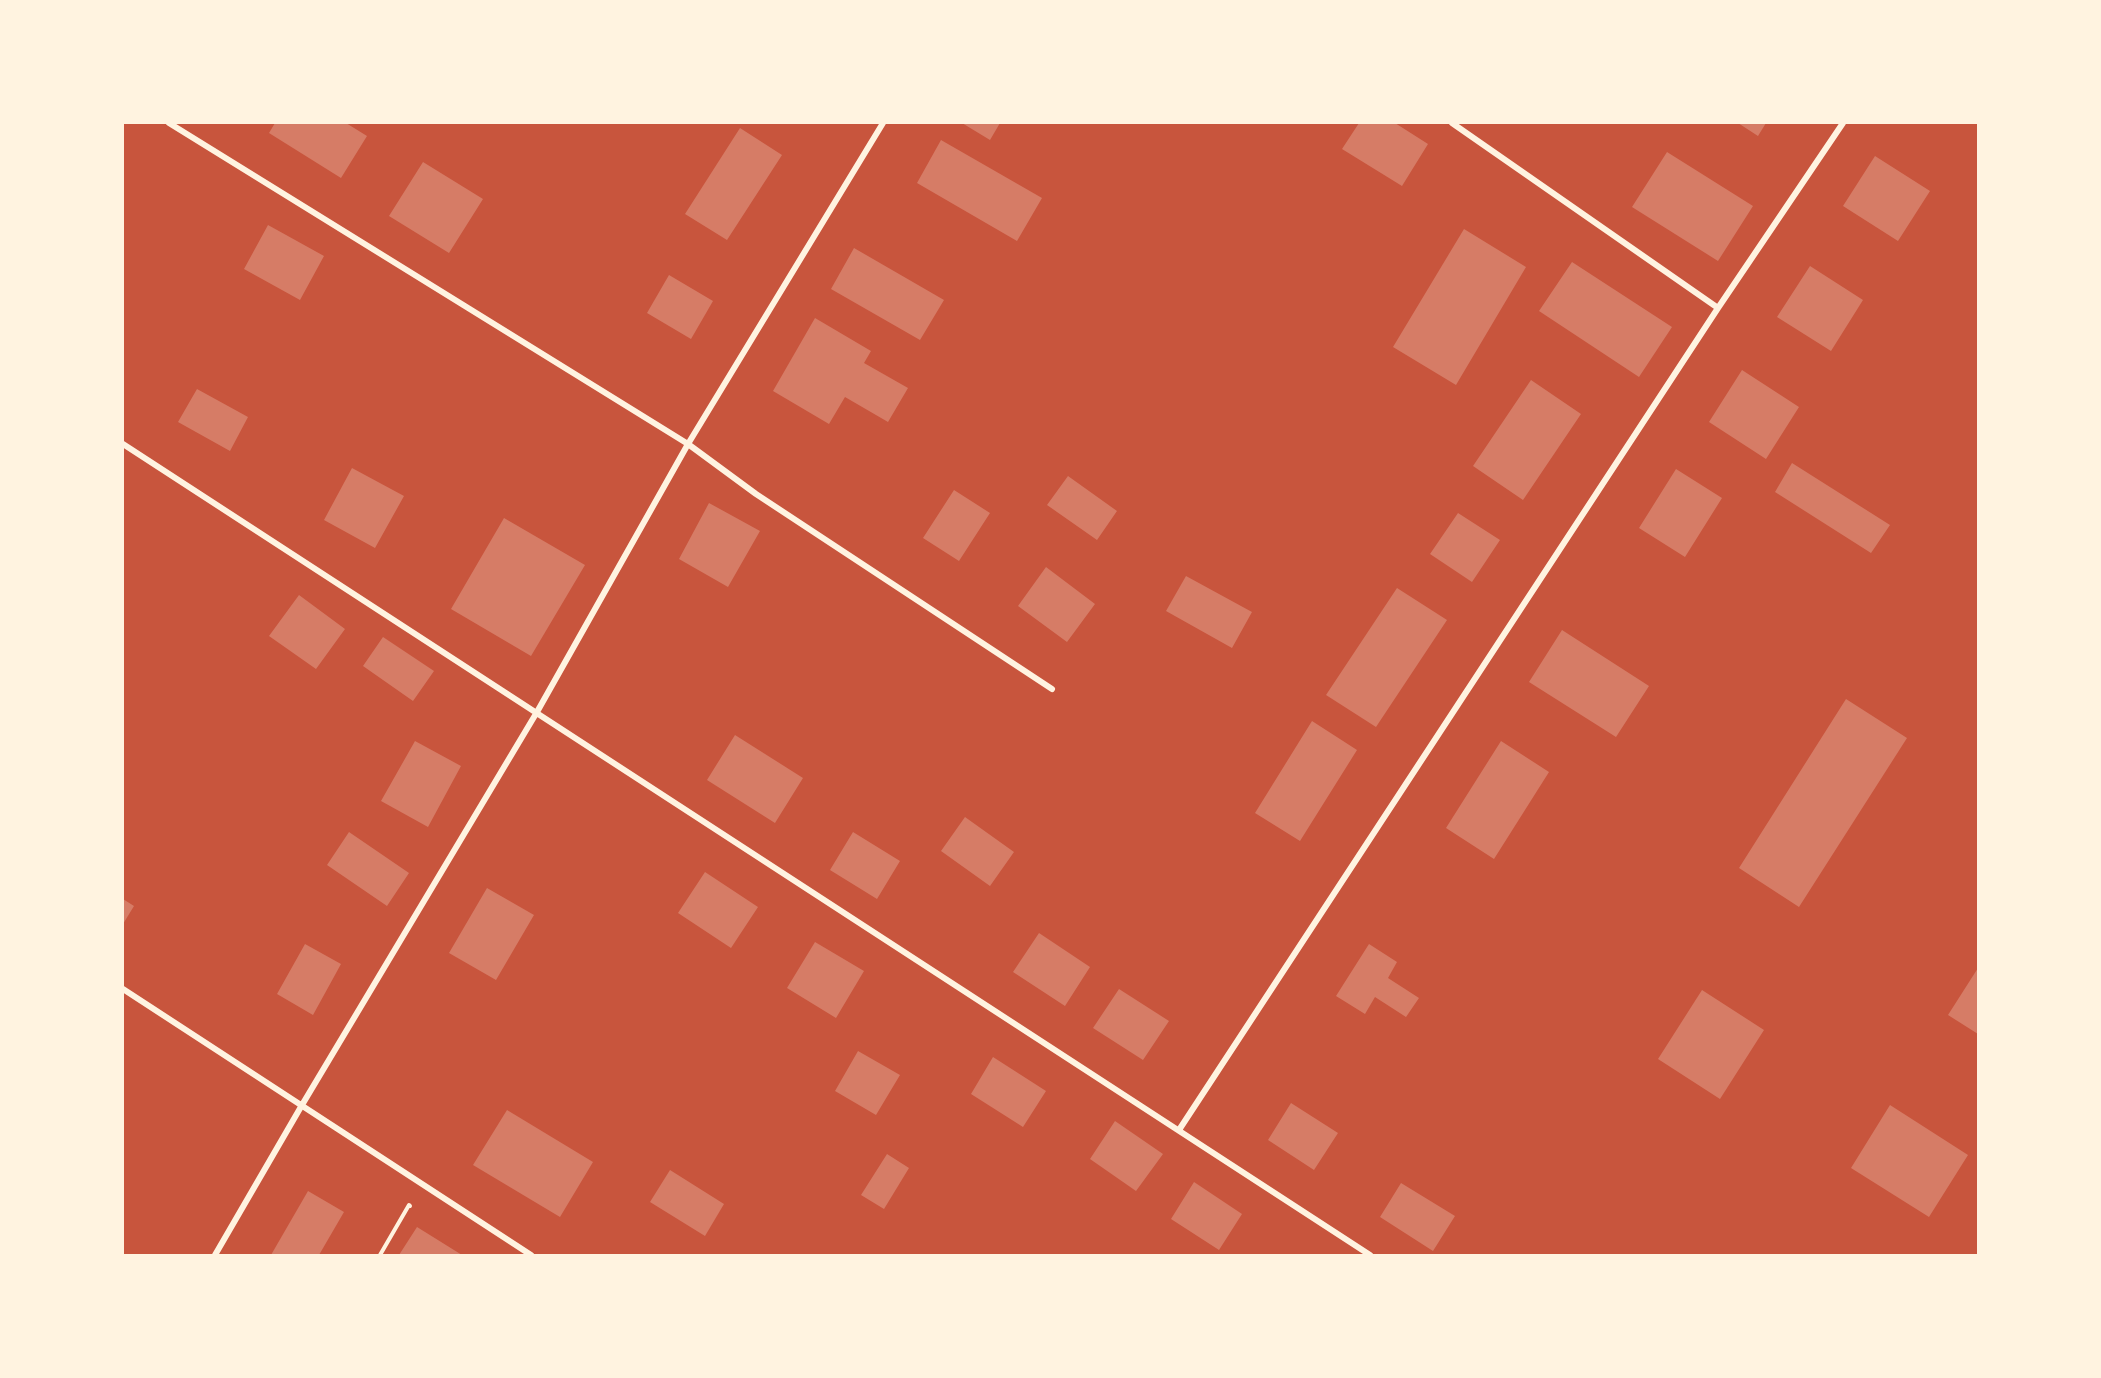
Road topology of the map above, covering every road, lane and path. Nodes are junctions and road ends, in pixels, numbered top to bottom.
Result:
1 (169, 123) edge
2 (883, 123) edge
3 (1452, 123) edge
4 (1843, 123) edge
5 (1718, 308) junction
6 (123, 444) edge
7 (688, 444) junction
8 (1052, 689) dead end
9 (537, 712) junction
10 (123, 989) edge
11 (302, 1105) junction
12 (1179, 1130) junction
13 (417, 1211) dead end
14 (215, 1255) edge
15 (380, 1255) edge
16 (531, 1255) edge
17 (1370, 1255) edge

1 - 7 street
2 - 7 street
3 - 5 street
4 - 5 street
5 - 12 street
6 - 9 street
7 - 8 street
7 - 9 street
9 - 11 street
9 - 12 street
10 - 11 street
11 - 14 street
11 - 16 street
12 - 17 street
13 - 15 path

